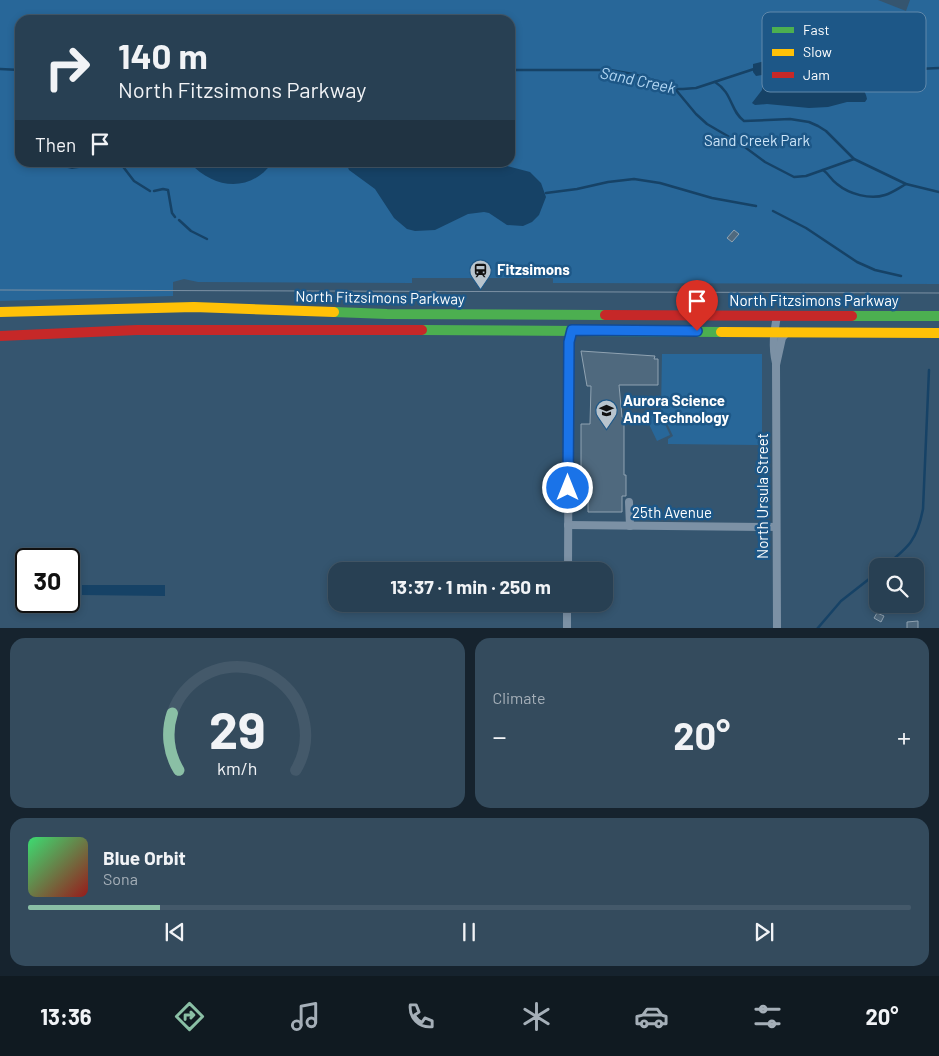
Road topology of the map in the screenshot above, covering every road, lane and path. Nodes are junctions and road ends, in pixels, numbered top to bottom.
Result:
1 (0, 312) edge
2 (777, 316) junction
3 (939, 316) edge
4 (572, 330) junction
5 (774, 332) junction
6 (787, 332) junction
7 (939, 333) edge
8 (0, 336) edge
9 (777, 364) junction
10 (630, 502) dead end
11 (568, 525) junction
12 (630, 526) junction
13 (776, 526) junction
14 (568, 562) edge
15 (567, 612) edge
16 (567, 628) edge
17 (777, 628) edge

1 - 2 main road, North Fitzsimons Parkway
2 - 3 main road, North Fitzsimons Parkway
2 - 5 street, North Ursula Street
4 - 5 main road, North Fitzsimons Parkway
4 - 8 main road, North Fitzsimons Parkway
4 - 11 street
5 - 6 main road, North Fitzsimons Parkway
5 - 9 street, North Ursula Street
6 - 7 main road, North Fitzsimons Parkway
6 - 9 street, North Ursula Street
9 - 13 street, North Ursula Street
10 - 12 street
11 - 12 street, 25th Avenue
11 - 14 street
12 - 13 street, 25th Avenue
13 - 17 street, North Ursula Street
15 - 16 street

